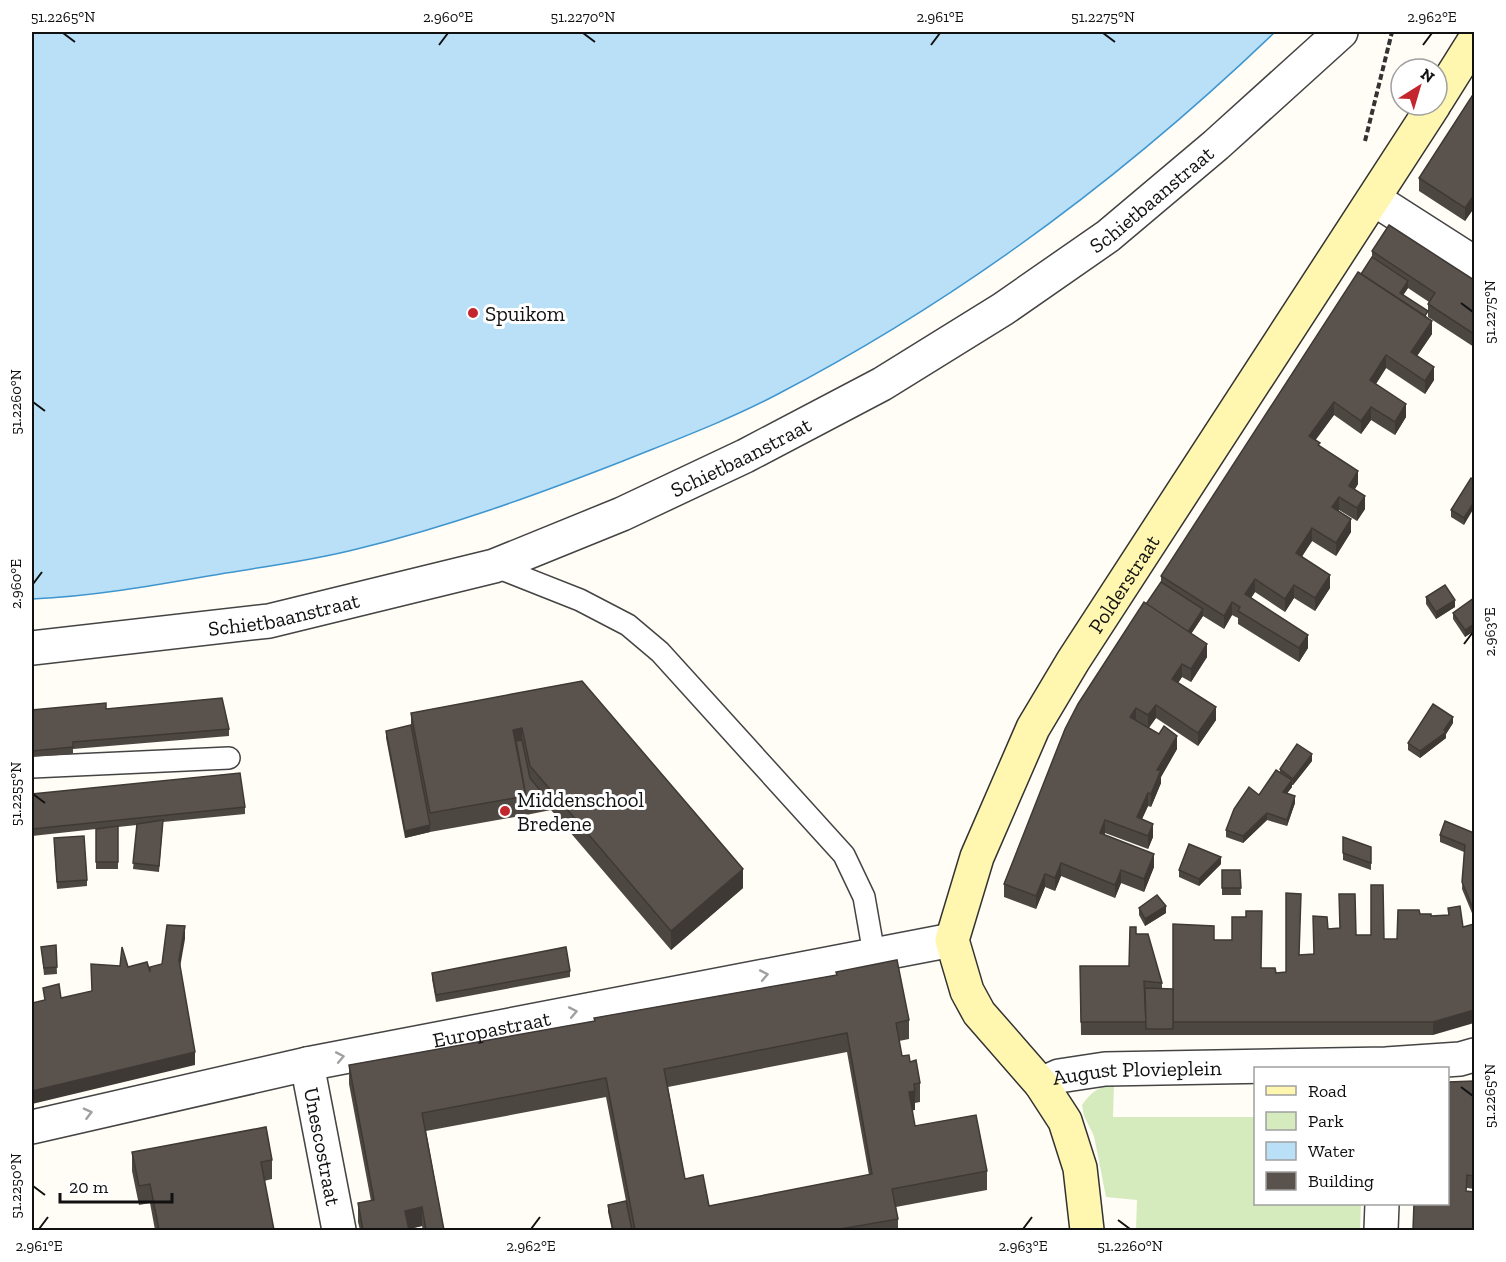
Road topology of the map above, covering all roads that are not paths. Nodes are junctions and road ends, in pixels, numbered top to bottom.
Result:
1 (1341, 32) edge
2 (1474, 41) edge
3 (1449, 81) edge
4 (1426, 117) edge
5 (1374, 199) junction
6 (1474, 263) edge
7 (494, 566) junction
8 (32, 648) edge
9 (229, 758) dead end
10 (32, 767) edge
11 (952, 940) junction
12 (874, 954) junction
13 (1474, 1055) edge
14 (308, 1064) junction
15 (1386, 1066) edge
16 (1254, 1067) edge
17 (1292, 1067) edge
18 (1041, 1084) junction
19 (32, 1127) edge
20 (1382, 1205) edge
21 (339, 1230) edge
22 (1087, 1230) edge
23 (1381, 1230) edge

1 - 7 street, Schietbaanstraat
2 - 3 street
4 - 5 street, Polderstraat
5 - 6 street
5 - 11 street, Polderstraat
7 - 8 street, Schietbaanstraat
7 - 12 lane
9 - 10 lane
11 - 12 street, Europastraat
11 - 18 street
14 -> 12 street, Europastraat
13 - 15 street, August Plovieplein
19 -> 14 street, Europastraat
14 - 21 street, Unescostraat
15 - 17 street, August Plovieplein
16 - 18 street, August Plovieplein
18 - 22 street, August Plovieplein
20 - 23 street

